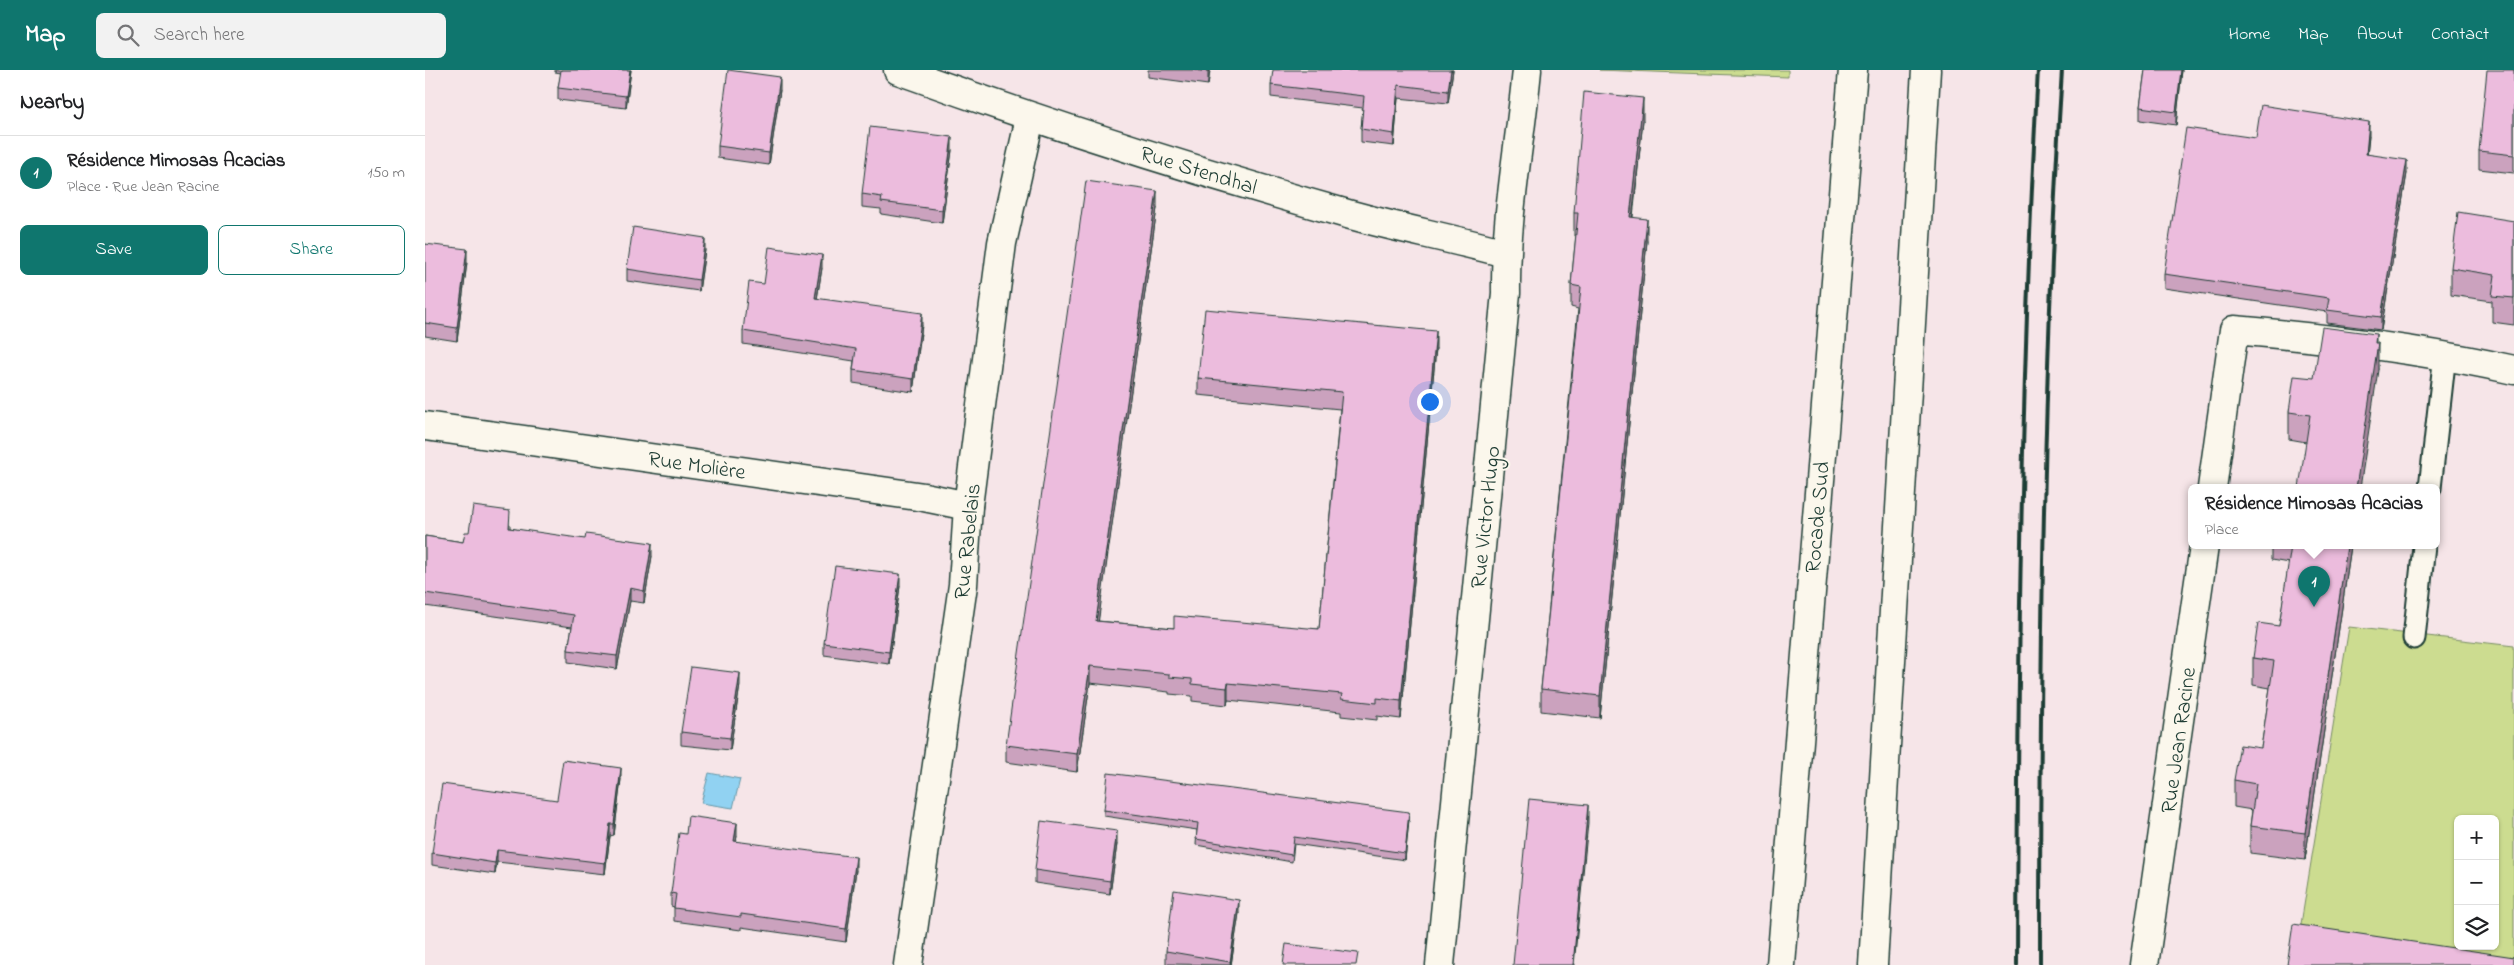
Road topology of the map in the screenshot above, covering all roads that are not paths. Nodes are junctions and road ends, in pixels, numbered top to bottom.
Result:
1 (898, 70) edge
2 (1527, 70) edge
3 (1853, 70) edge
4 (1925, 70) edge
5 (1030, 118) junction
6 (1505, 253) junction
7 (2445, 354) junction
8 (2514, 370) edge
9 (425, 426) edge
10 (2213, 484) edge
11 (2430, 484) edge
12 (969, 506) junction
13 (2204, 549) edge
14 (2424, 549) edge
15 (2414, 638) dead end
16 (908, 965) edge
17 (1440, 965) edge
18 (1781, 965) edge
19 (1873, 965) edge
20 (2144, 965) edge

1 - 5 main road, Rue Stendhal
2 - 6 main road, Rue Victor Hugo
3 - 18 main road, Rocade Sud
4 - 19 main road
5 - 6 main road, Rue Stendhal
5 - 12 main road, Rue Rabelais
6 - 17 main road, Rue Victor Hugo
7 - 8 main road
7 - 10 main road
7 - 11 lane
9 - 12 main road, Rue Molière
12 - 16 main road, Rue Rabelais
13 - 20 main road, Rue Jean Racine
14 - 15 lane

